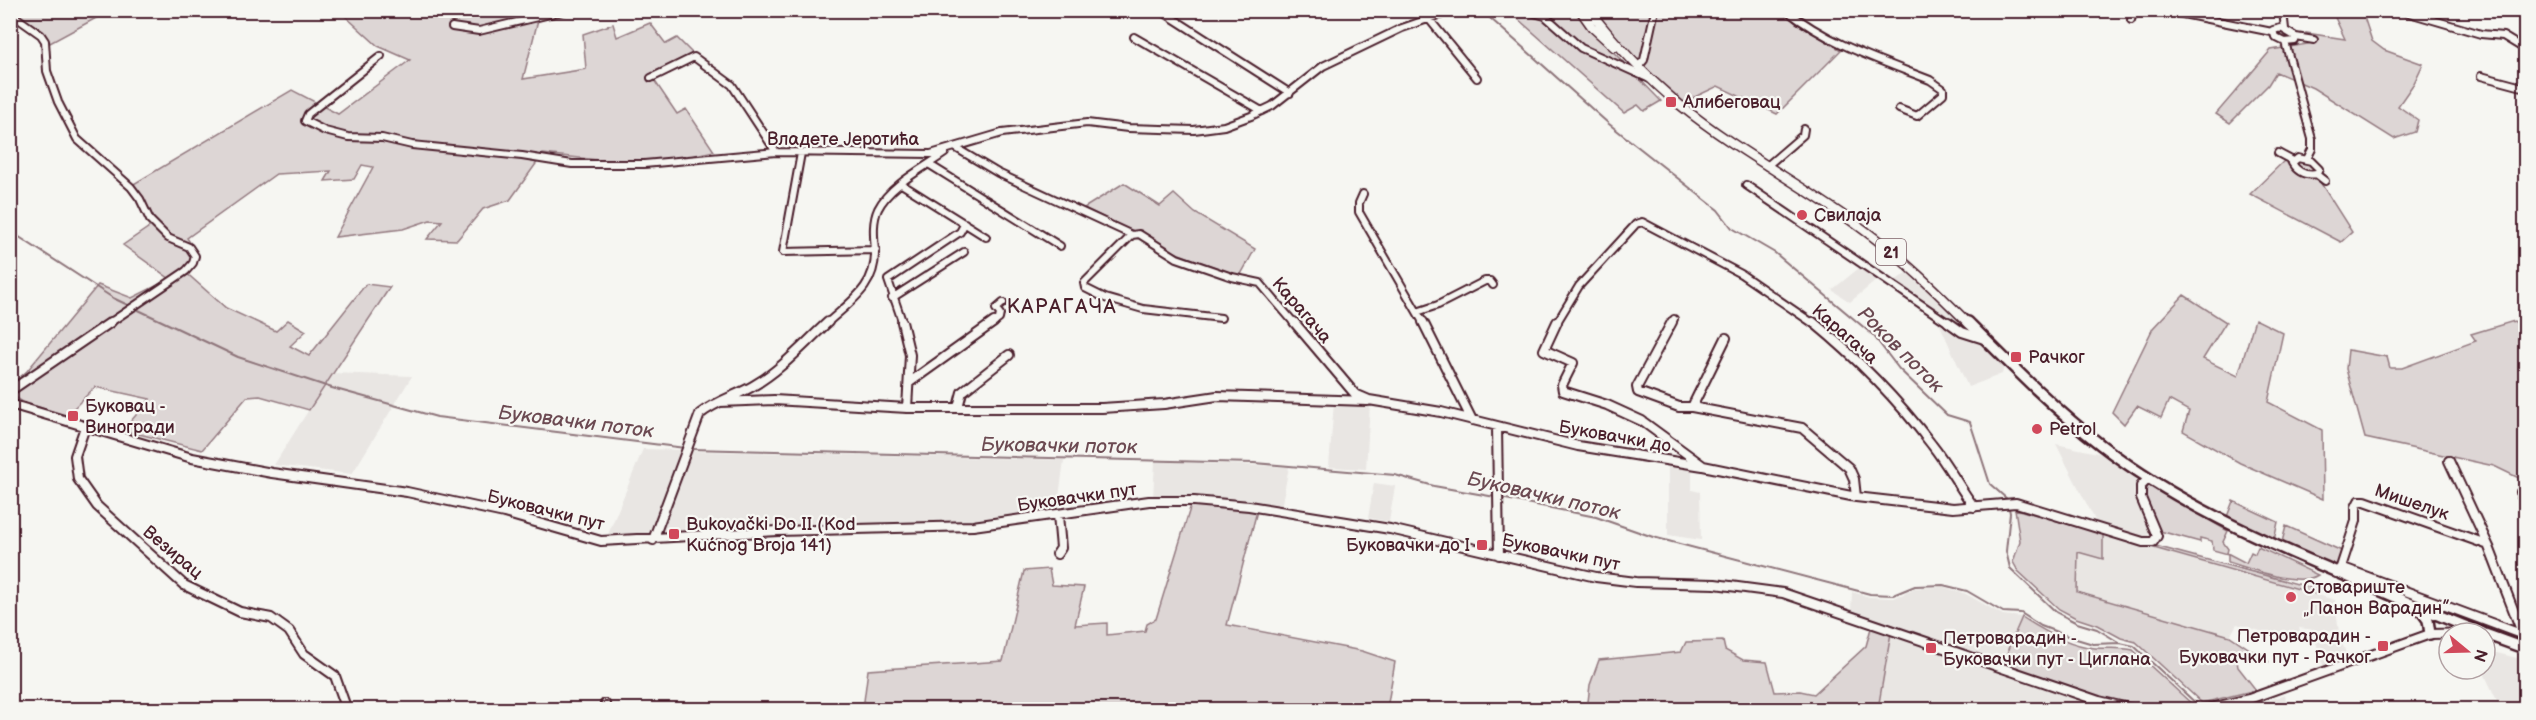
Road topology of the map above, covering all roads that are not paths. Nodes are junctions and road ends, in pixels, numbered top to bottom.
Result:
1 (567, 10) edge
2 (1160, 10) edge
3 (1454, 10) edge
4 (1523, 10) edge
5 (1580, 10) edge
6 (1654, 10) edge
7 (1786, 10) edge
8 (2136, 10) edge
9 (2145, 10) edge
10 (2163, 10) edge
11 (2399, 10) edge
12 (1590, 11) edge
13 (2283, 11) edge
14 (10, 13) edge
15 (1544, 13) edge
16 (1429, 19) junction
17 (2131, 20) dead end
18 (452, 27) dead end
19 (2285, 29) junction
20 (2272, 32) junction
21 (1134, 37) dead end
22 (2296, 37) junction
23 (2314, 40) dead end
24 (2285, 42) junction
25 (2526, 51) edge
26 (381, 56) dead end
27 (1638, 67) junction
28 (2481, 76) dead end
29 (651, 78) dead end
30 (1477, 78) dead end
31 (1652, 80) junction
32 (2526, 88) edge
33 (1290, 93) junction
34 (1899, 109) dead end
35 (1262, 111) junction
36 (1804, 129) dead end
37 (957, 148) junction
38 (947, 151) junction
39 (776, 152) junction
40 (801, 153) junction
41 (2278, 153) dead end
42 (2307, 159) junction
43 (2293, 161) junction
44 (930, 165) junction
45 (1767, 166) junction
46 (2299, 172) junction
47 (2316, 174) junction
48 (2292, 177) dead end
49 (2325, 181) dead end
50 (903, 185) junction
51 (1746, 185) dead end
52 (1363, 194) dead end
53 (965, 224) junction
54 (1132, 235) junction
55 (986, 237) dead end
56 (1060, 246) dead end
57 (876, 250) junction
58 (964, 252) dead end
59 (1493, 285) dead end
60 (892, 298) junction
61 (1003, 303) dead end
62 (1417, 312) junction
63 (1221, 318) dead end
64 (1674, 319) dead end
65 (1726, 338) dead end
66 (1984, 339) junction
67 (1009, 355) dead end
68 (910, 382) junction
69 (10, 391) edge
70 (1369, 400) junction
71 (720, 402) junction
72 (10, 404) edge
73 (958, 407) junction
74 (1692, 407) junction
75 (907, 408) junction
76 (1472, 420) junction
77 (1497, 427) junction
78 (85, 428) junction
79 (2449, 461) dead end
80 (1703, 466) junction
81 (2149, 478) junction
82 (2521, 492) dead end
83 (1856, 497) junction
84 (1974, 507) junction
85 (2526, 511) edge
86 (1058, 514) junction
87 (652, 540) junction
88 (2486, 544) junction
89 (1057, 554) dead end
90 (1499, 555) junction
91 (2339, 570) junction
92 (2418, 607) junction
93 (2454, 621) edge
94 (2430, 634) junction
95 (2437, 634) edge
96 (2524, 635) edge
97 (2497, 638) edge
98 (2526, 649) edge
99 (2100, 701) junction
100 (2206, 709) edge
101 (347, 710) edge
102 (2117, 710) edge
103 (2137, 710) edge
104 (2202, 710) edge

1 - 18 street
2 - 33 street
3 - 16 street, Владете Јеротића
4 - 15 street
5 - 27 main road, 21
6 - 27 street
7 - 34 street
8 - 9 street
8 - 17 street
10 - 20 street
11 - 25 street
12 - 27 main road, 21
13 - 19 street
14 - 69 street
15 - 31 street
16 - 30 street
16 - 33 street, Владете Јеротића
19 - 20 street
19 - 22 street
20 - 24 street
21 - 35 street
22 - 23 street
22 - 24 street
24 - 42 street
26 - 39 street, Владете Јеротића
27 - 31 main road, 21
28 - 32 street
29 - 39 street
31 - 45 main road, 21
33 - 35 street, Владете Јеротића
35 - 37 street, Владете Јеротића
36 - 45 street
37 - 38 street, Владете Јеротића
37 - 54 street, Карагача
38 - 40 street, Владете Јеротића
38 - 44 street
39 - 40 street, Владете Јеротића
40 - 57 street
41 - 43 street
42 - 43 street
42 - 47 street
43 - 46 street
44 - 50 street
44 - 56 street
45 - 66 main road, 21
46 - 47 street
46 - 48 street
47 - 49 street
50 - 53 street
50 - 57 street
51 - 66 street
52 - 62 street
53 - 55 street
53 - 60 street
54 - 63 street
54 - 70 street, Карагача
57 - 71 street
58 - 60 street
59 - 62 street
60 - 68 street
61 - 68 street
62 - 76 street
64 - 74 street
65 - 74 street
66 - 81 main road, 21
67 - 73 street
68 - 75 street
70 - 73 street, Буковачки до
70 - 76 street, Буковачки до
71 - 75 street, Буковачки до
71 - 87 street
72 - 78 street, Буковачки пут
73 - 75 street, Буковачки до
74 - 83 street
76 - 77 street, Буковачки до
77 - 80 street, Буковачки до
77 - 90 street
78 - 87 street, Буковачки пут
78 - 101 street, Везирац
79 - 88 street
80 - 83 street, Буковачки до
80 - 84 street, Карагача
81 - 84 street, Буковачки до
81 - 91 main road, 21
82 - 85 street
83 - 84 street, Буковачки до
86 - 87 street, Буковачки пут
86 - 89 street
86 - 90 street, Буковачки пут
88 - 91 street, Мишелук
88 - 96 street
90 - 99 street, Буковачки пут
91 - 92 main road, 21
91 - 96 street
92 - 93 main road, 21
92 - 94 main road
94 - 95 street
94 - 100 street
97 - 98 main road, 21
99 - 102 street
99 - 103 street, Буковачки пут
100 - 104 street

